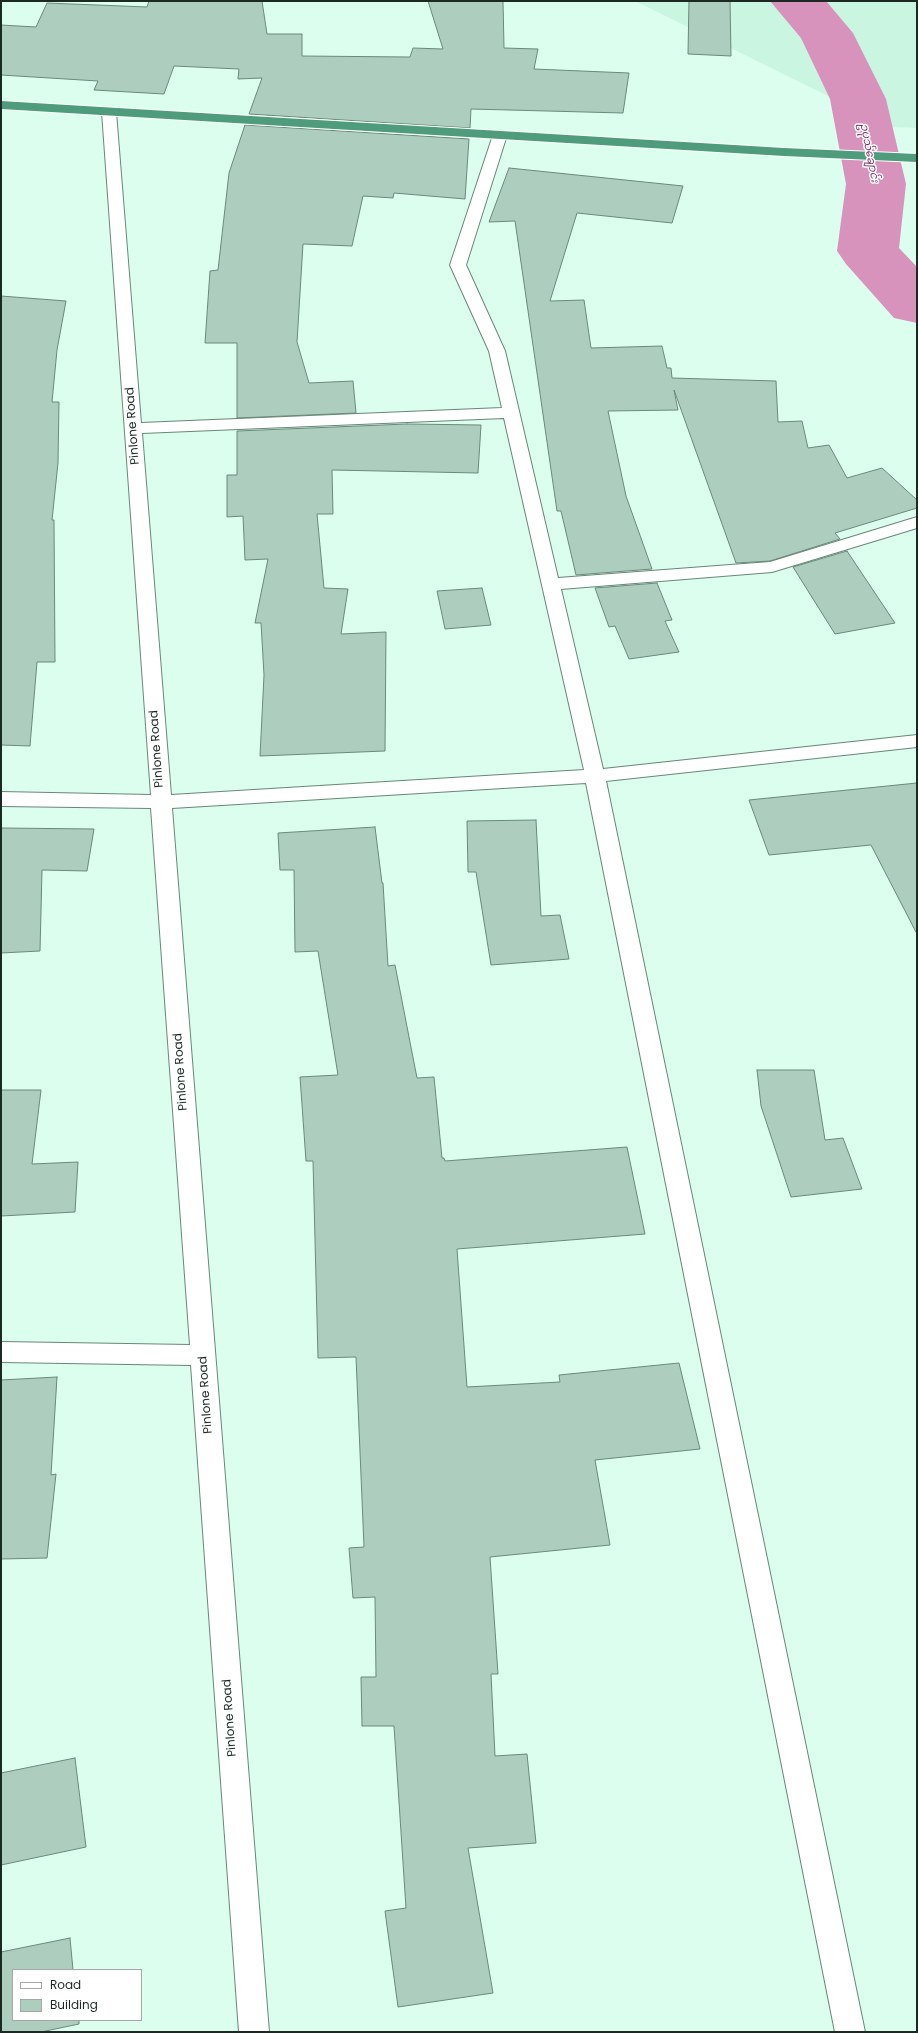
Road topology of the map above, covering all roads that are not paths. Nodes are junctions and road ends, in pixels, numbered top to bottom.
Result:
1 (1, 105) edge
2 (109, 112) junction
3 (500, 135) junction
4 (917, 158) edge
5 (512, 413) junction
6 (133, 428) junction
7 (917, 522) edge
8 (550, 584) junction
9 (917, 741) edge
10 (595, 776) junction
11 (1, 799) edge
12 (161, 802) junction
13 (1, 1352) edge
14 (203, 1355) junction
15 (254, 2032) edge
16 (850, 2032) edge

1 - 2 highway
2 - 3 highway
2 - 6 street, Pinlone Road
3 - 4 highway
3 - 5 street
5 - 6 street
5 - 8 street
6 - 12 street, Pinlone Road
7 - 8 street
8 - 10 street
9 - 10 street
10 - 12 street
10 - 16 street
11 - 12 street
12 - 14 street, Pinlone Road
13 - 14 street
14 - 15 street, Pinlone Road

